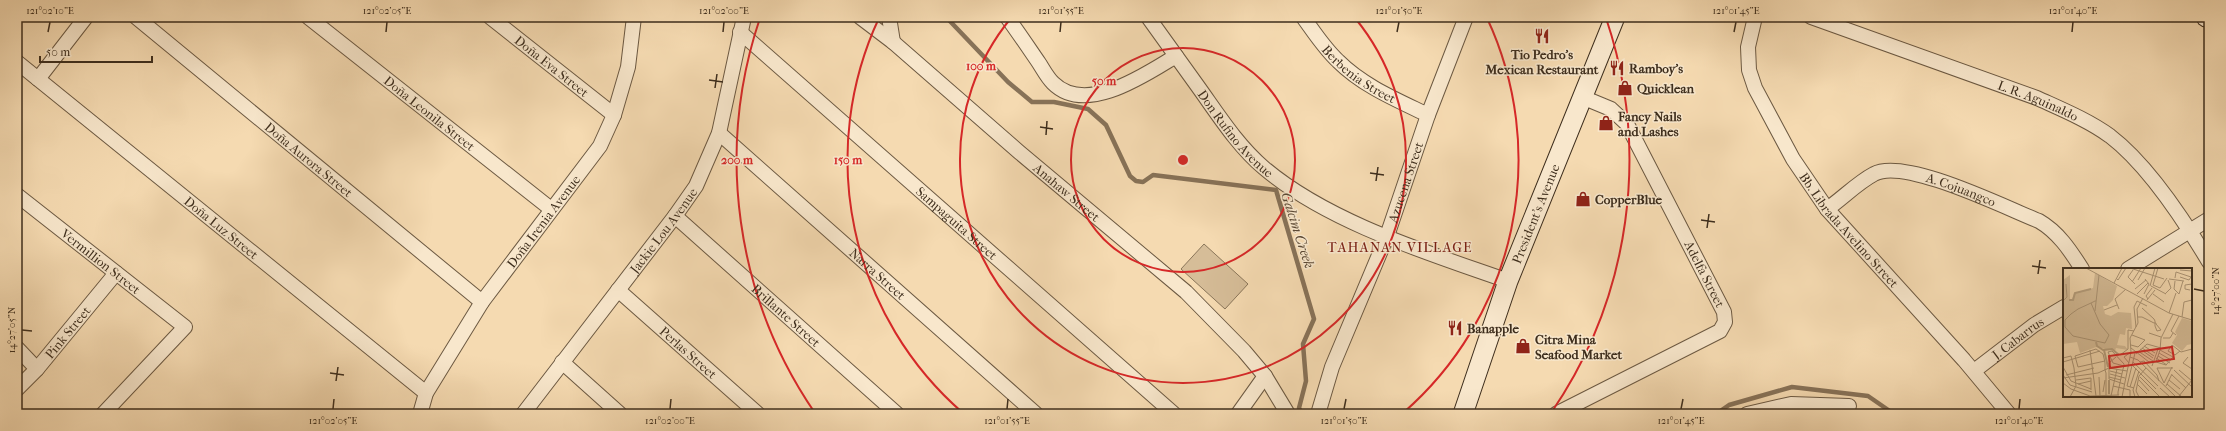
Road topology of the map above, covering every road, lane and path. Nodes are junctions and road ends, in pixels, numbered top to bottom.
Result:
1 (86, 17) edge
2 (136, 17) edge
3 (308, 17) edge
4 (490, 17) edge
5 (634, 17) edge
6 (744, 17) edge
7 (860, 17) edge
8 (889, 17) edge
9 (1007, 17) edge
10 (1148, 17) edge
11 (1303, 17) edge
12 (1466, 17) edge
13 (1615, 17) edge
14 (1755, 17) edge
15 (1811, 17) edge
16 (2206, 17) edge
17 (2209, 17) edge
18 (740, 32) junction
19 (893, 42) junction
20 (1176, 56) junction
21 (17, 62) edge
22 (38, 79) junction
23 (1582, 96) junction
24 (614, 115) junction
25 (1428, 115) junction
26 (719, 133) junction
27 (17, 195) edge
28 (551, 208) junction
29 (1827, 209) junction
30 (675, 216) junction
31 (2209, 219) edge
32 (2191, 232) junction
33 (1387, 236) junction
34 (2209, 262) edge
35 (2081, 268) edge
36 (2130, 268) edge
37 (116, 273) junction
38 (1508, 281) junction
39 (618, 290) junction
40 (482, 302) junction
41 (2063, 308) edge
42 (17, 348) edge
43 (562, 362) junction
44 (37, 369) junction
45 (1974, 371) junction
46 (1265, 376) junction
47 (17, 389) edge
48 (426, 393) junction
49 (1849, 406) dead end
50 (103, 414) edge
51 (420, 414) edge
52 (523, 414) edge
53 (620, 414) edge
54 (758, 414) edge
55 (897, 414) edge
56 (1036, 414) edge
57 (1174, 414) edge
58 (1238, 414) edge
59 (1288, 414) edge
60 (1318, 414) edge
61 (1463, 414) edge
62 (1556, 414) edge
63 (1747, 414) edge
64 (2009, 414) edge

1 - 22 street
2 - 40 street, Doña Aurora Street
3 - 28 street, Doña Leonila Street
4 - 24 street, Doña Eva Street
5 - 24 street, Doña Irenia Avenue
6 - 18 street, Jackie Lou Avenue
7 - 19 street, Anahaw Street
8 - 19 street
9 - 20 street
10 - 20 street, Don Rufino Avenue
11 - 25 street, Berbenia Street
12 - 25 street, Azucena Street
13 - 23 street, President's Avenue
14 - 29 street, Bb. Librada Avelino Street
15 - 32 street, L. R. Aguinaldo
16 - 17 street
18 - 26 street, Jackie Lou Avenue
18 - 57 street, Sampaguita Street
19 - 46 street, Anahaw Street
20 - 33 street, Don Rufino Avenue
21 - 22 street, Doña Luz Street
22 - 48 street, Doña Luz Street
23 - 38 street, President's Avenue
23 - 62 street, Adelfa Street
24 - 28 street, Doña Irenia Avenue
25 - 33 street, Azucena Street
26 - 30 street, Jackie Lou Avenue
26 - 56 street, Narra Street
27 - 37 street, Vermillion Street
28 - 40 street, Doña Irenia Avenue
29 - 35 street, A. Cojuangco
29 - 45 street, Bb. Librada Avelino Street
30 - 39 street, Jackie Lou Avenue
30 - 55 street, Brillante Street
31 - 32 street
32 - 34 street, L. R. Aguinaldo
32 - 36 street
33 - 38 street, Don Rufino Avenue
33 - 60 street, Azucena Street
37 - 44 street, Pink Street
37 - 50 street, Vermillion Street
38 - 61 street, President's Avenue
39 - 43 street, Jackie Lou Avenue
39 - 54 street, Perlas Street
40 - 48 street, Doña Irenia Avenue
41 - 45 street, J. Cabarrus
42 - 44 street, Pink Street
43 - 52 street, Jackie Lou Avenue
43 - 53 street
44 - 47 street
45 - 64 street, Bb. Librada Avelino Street
46 - 58 street
46 - 59 street
48 - 51 street, Doña Irenia Avenue
49 - 63 street

